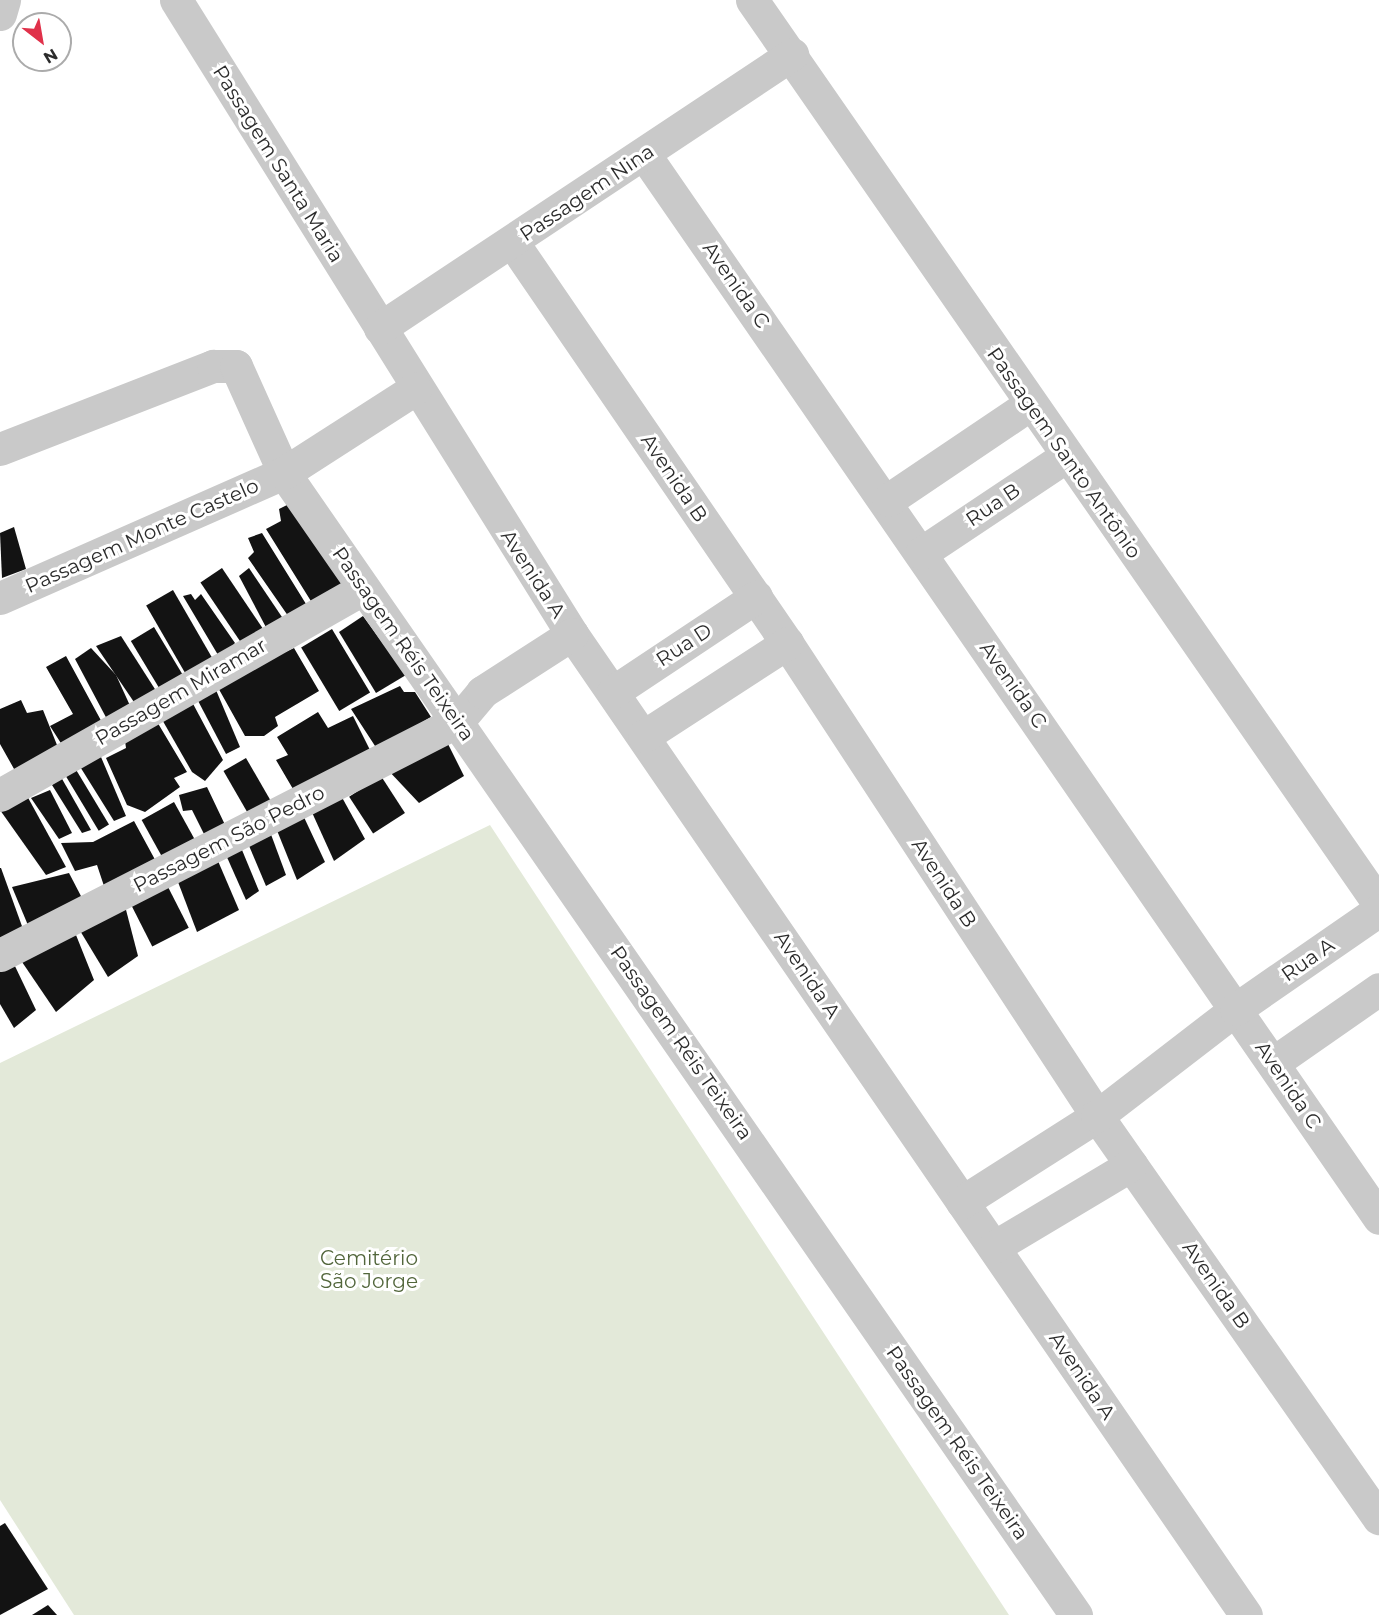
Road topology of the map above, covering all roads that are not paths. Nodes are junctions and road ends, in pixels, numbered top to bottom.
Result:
1 (4, 0) edge
2 (176, 0) edge
3 (752, 0) edge
4 (0, 14) edge
5 (792, 54) junction
6 (644, 154) junction
7 (513, 243) junction
8 (380, 328) junction
9 (415, 389) junction
10 (1029, 405) junction
11 (0, 449) edge
12 (1065, 457) junction
13 (284, 473) junction
14 (888, 500) junction
15 (921, 553) junction
16 (363, 589) junction
17 (756, 597) junction
18 (0, 598) edge
19 (572, 634) junction
20 (787, 643) junction
21 (613, 692) junction
22 (458, 721) junction
23 (644, 736) junction
24 (0, 795) edge
25 (1379, 904) edge
26 (1379, 910) edge
27 (0, 955) edge
28 (1379, 989) edge
29 (1236, 1009) junction
30 (1273, 1063) junction
31 (1097, 1116) junction
32 (1131, 1165) junction
33 (962, 1202) junction
34 (1379, 1218) edge
35 (994, 1247) junction
36 (1379, 1518) edge
37 (1076, 1615) edge
38 (1246, 1615) edge

1 - 4 street
2 - 8 street, Passagem Santa Maria
3 - 5 street, Passagem Santo Antônio
5 - 6 street, Passagem Nina
5 - 10 street, Passagem Santo Antônio
6 - 7 street, Passagem Nina
6 - 14 street, Avenida C
7 - 8 street, Passagem Nina
7 - 17 street, Avenida B
8 - 9 street, Avenida A
9 - 13 street, Passagem Monte Castelo
9 - 19 street, Avenida A
10 - 12 street, Passagem Santo Antônio
10 - 14 street
11 - 13 street, Passagem Réis Teixeira
12 - 15 street, Rua B
12 - 25 street, Passagem Santo Antônio
13 - 16 street, Passagem Réis Teixeira
13 - 18 street, Passagem Monte Castelo
14 - 15 street, Avenida C
15 - 29 street, Avenida C
16 - 22 street, Passagem Réis Teixeira
16 - 24 street, Passagem Miramar
17 - 20 street, Avenida B
17 - 21 street, Rua D
19 - 21 street, Avenida A
19 - 22 street
20 - 23 street
20 - 31 street, Avenida B
21 - 23 street, Avenida A
22 - 27 street, Passagem São Pedro
22 - 37 street, Passagem Réis Teixeira
23 - 33 street, Avenida A
26 - 29 street, Rua A
28 - 30 street
29 - 30 street, Avenida C
29 - 31 street, Rua A
30 - 34 street, Avenida C
31 - 32 street, Avenida B
31 - 33 street
32 - 35 street
32 - 36 street, Avenida B
33 - 35 street, Avenida A
35 - 38 street, Avenida A

